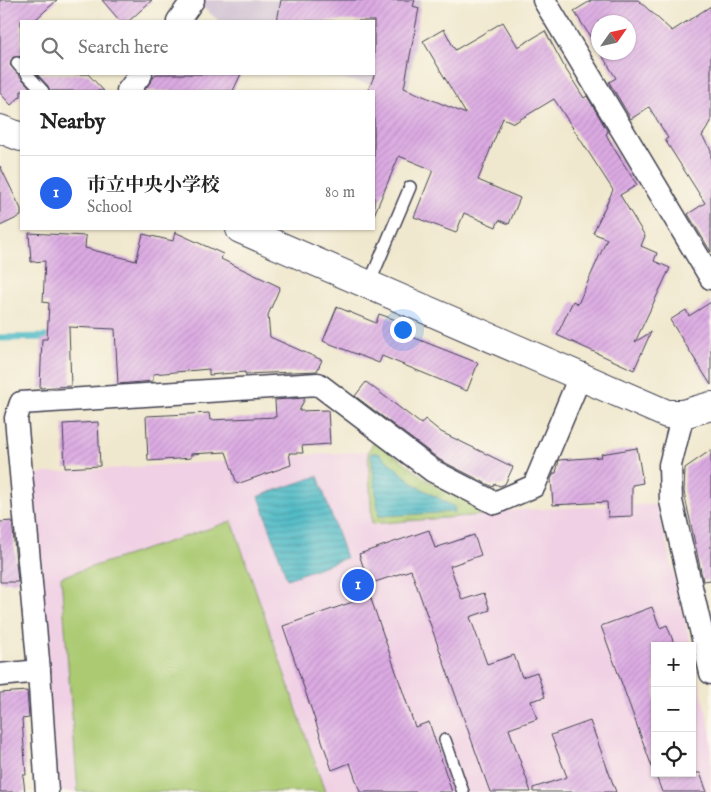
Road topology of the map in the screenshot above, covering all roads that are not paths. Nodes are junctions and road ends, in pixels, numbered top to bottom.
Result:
1 (193, 0) edge
2 (544, 0) edge
3 (179, 20) edge
4 (28, 75) edge
5 (140, 75) edge
6 (42, 90) edge
7 (129, 90) edge
8 (0, 129) edge
9 (20, 137) edge
10 (410, 187) dead end
11 (245, 230) edge
12 (271, 235) edge
13 (711, 278) edge
14 (369, 284) junction
15 (581, 374) junction
16 (711, 406) edge
17 (684, 414) junction
18 (40, 671) junction
19 (711, 673) edge
20 (0, 675) edge
21 (445, 740) dead end
22 (47, 792) edge
23 (463, 792) edge

1 - 3 street
2 - 13 street
4 - 6 lane
5 - 7 street
8 - 9 street
10 - 14 lane
11 - 12 street
12 - 14 street
14 - 15 street
15 - 17 street
15 - 18 street
16 - 17 street
17 - 19 street
18 - 20 street
18 - 22 street
21 - 23 lane

